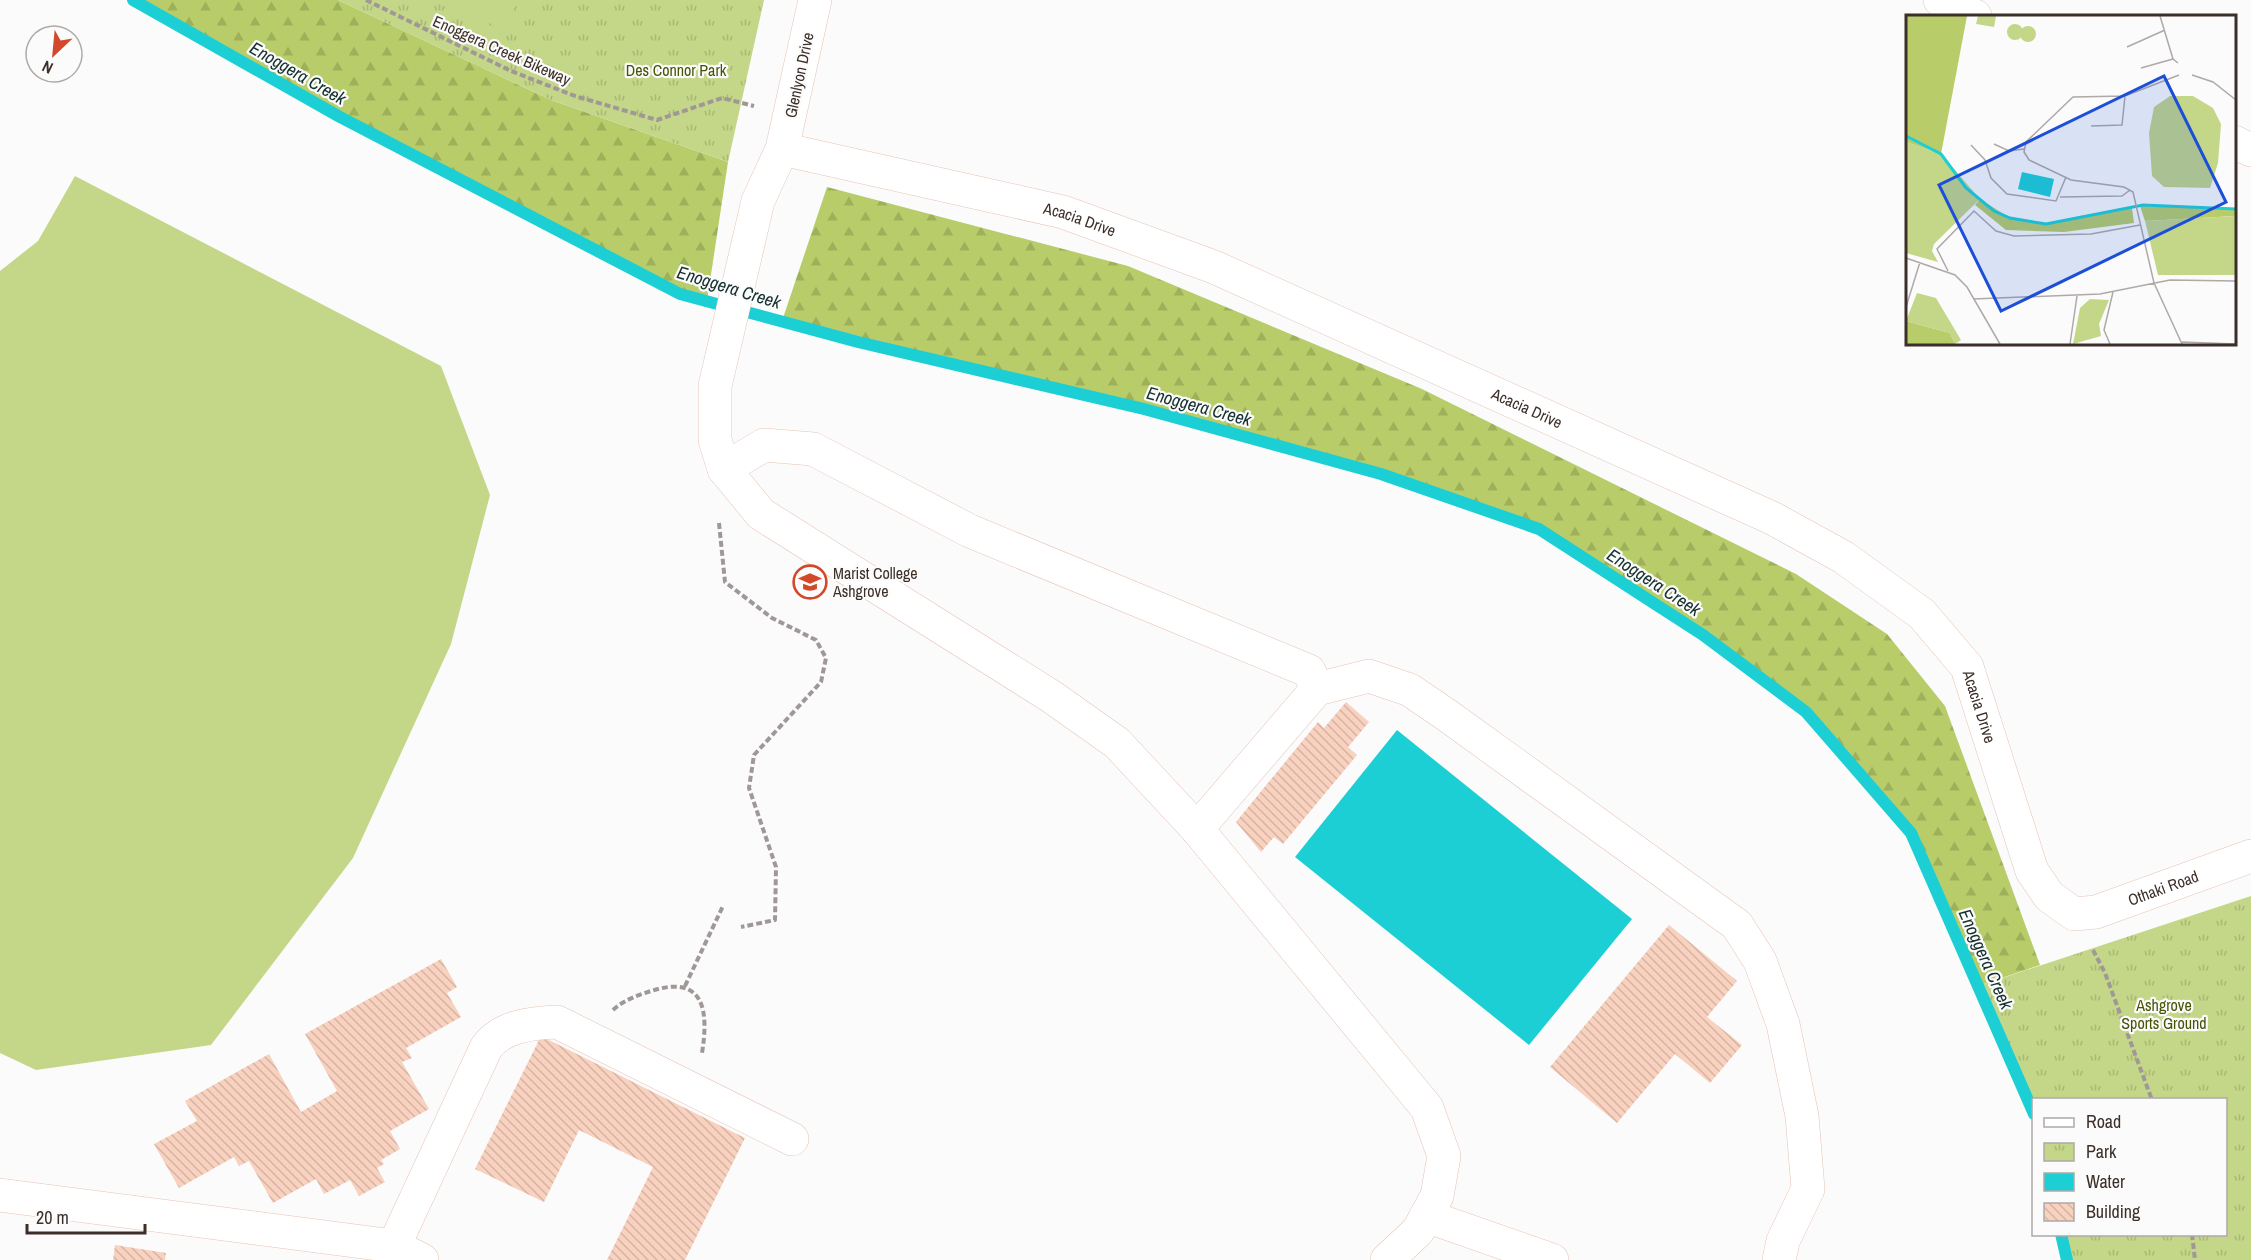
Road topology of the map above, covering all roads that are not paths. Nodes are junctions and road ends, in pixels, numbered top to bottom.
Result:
1 (815, 0) edge
2 (1940, 0) edge
3 (1973, 15) edge
4 (2236, 142) edge
5 (782, 149) junction
6 (2251, 150) edge
7 (724, 469) junction
8 (1317, 690) junction
9 (1197, 829) junction
10 (2251, 856) edge
11 (2074, 914) joint
12 (792, 1139) dead end
13 (0, 1195) edge
14 (1426, 1216) junction
15 (408, 1253) edge
16 (1387, 1260) edge
17 (1552, 1260) edge
18 (1779, 1260) edge

1 - 5 street, Glenlyon Drive
2 - 3 street
4 - 6 street
5 - 7 street, Glenlyon Drive
5 - 11 street, Acacia Drive
7 - 8 street
7 - 9 street
8 - 9 street
8 - 18 street
9 - 14 street
10 - 11 street, Othaki Road
12 - 15 street
13 - 15 street
14 - 16 street
14 - 17 street

